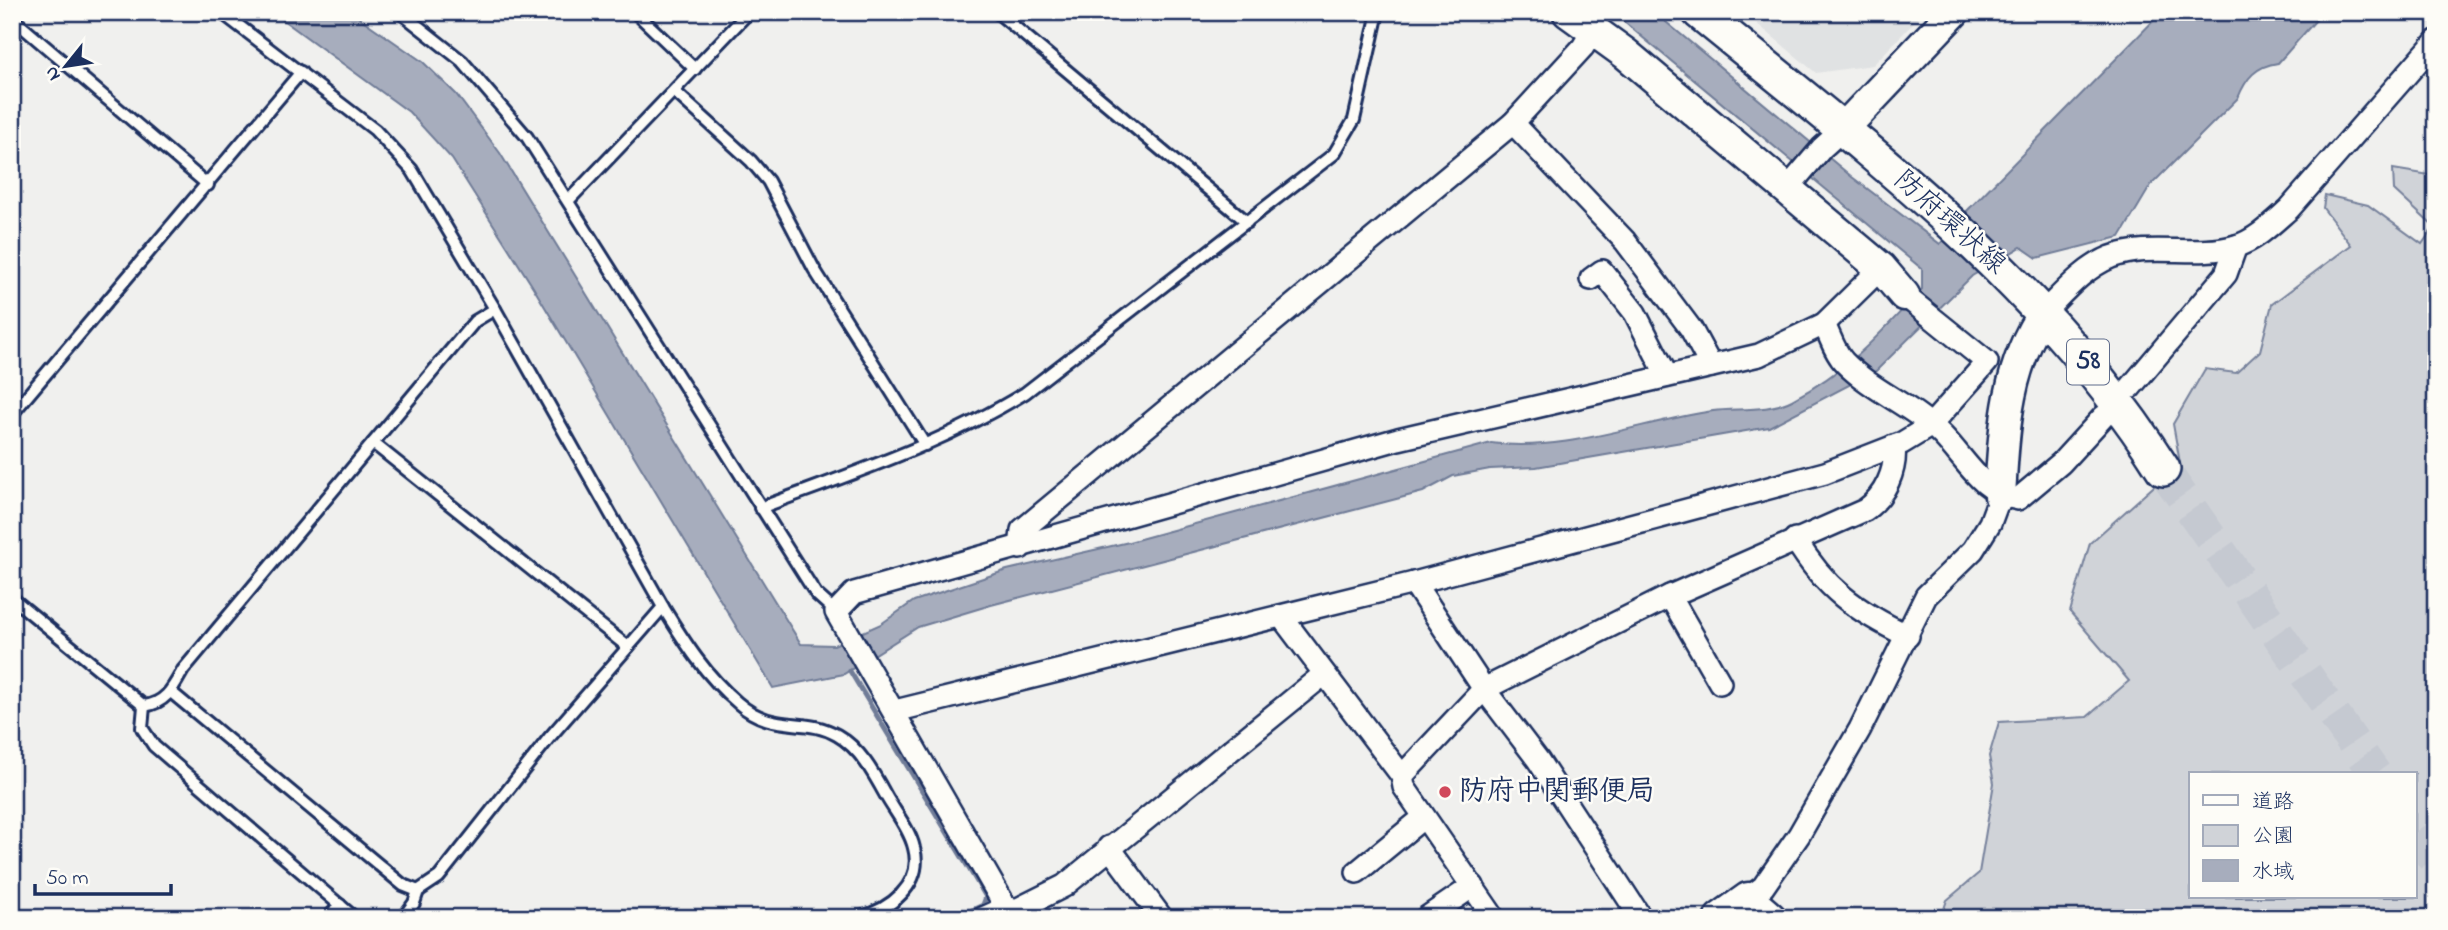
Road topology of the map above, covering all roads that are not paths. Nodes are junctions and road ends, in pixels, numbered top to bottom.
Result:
1 (221, 12) edge
2 (400, 12) edge
3 (635, 12) edge
4 (749, 12) edge
5 (997, 12) edge
6 (1378, 12) edge
7 (1567, 12) edge
8 (1699, 12) edge
9 (1954, 12) edge
10 (12, 18) edge
11 (1592, 32) junction
12 (2436, 41) edge
13 (695, 69) junction
14 (301, 72) junction
15 (674, 91) junction
16 (1513, 123) junction
17 (1832, 139) junction
18 (208, 185) junction
19 (1789, 186) junction
20 (568, 201) junction
21 (1247, 222) junction
22 (2236, 246) junction
23 (1881, 268) junction
24 (1591, 279) dead end
25 (1904, 295) joint
26 (495, 309) junction
27 (2044, 312) junction
28 (1824, 324) junction
29 (1711, 366) junction
30 (1667, 376) junction
31 (2130, 388) dead end
32 (12, 414) edge
33 (2104, 416) dead end
34 (1930, 426) junction
35 (373, 443) junction
36 (925, 446) junction
37 (1894, 446) junction
38 (2163, 469) tunnel mouth
39 (2000, 496) junction
40 (760, 508) junction
41 (1795, 539) junction
42 (1020, 548) junction
43 (1414, 583) junction
44 (1670, 596) junction
45 (12, 598) edge
46 (663, 607) junction
47 (836, 612) junction
48 (1281, 616) junction
49 (1908, 636) junction
50 (628, 647) junction
51 (1323, 675) junction
52 (1720, 682) dead end
53 (1484, 689) junction
54 (171, 692) junction
55 (144, 706) junction
56 (895, 711) junction
57 (1402, 776) junction
58 (1424, 817) junction
59 (1109, 847) junction
60 (1357, 872) dead end
61 (1473, 886) junction
62 (418, 891) junction
63 (1748, 898) junction
64 (340, 905) junction
65 (1009, 912) edge
66 (328, 918) edge
67 (355, 918) edge
68 (403, 918) edge
69 (858, 918) edge
70 (983, 918) edge
71 (1161, 918) edge
72 (1426, 918) edge
73 (1494, 918) edge
74 (1641, 918) edge
75 (1720, 918) edge
76 (1771, 918) edge

1 - 14 lane
2 - 20 lane
3 - 13 lane
4 - 13 lane
5 - 21 lane
6 - 21 lane
7 - 11 street
8 - 17 main road, 防府環状線 / 58
9 - 17 street
10 - 18 lane
11 - 16 street
11 - 19 street
12 - 22 street
13 - 15 lane
14 - 18 lane
14 - 26 lane
15 - 20 lane
15 - 36 lane
16 - 29 street
16 - 42 street
17 - 19 street
17 - 27 main road, 防府環状線 / 58
18 - 32 lane
19 - 23 street
20 - 40 lane
21 - 36 lane
22 - 27 street
22 - 31 street
23 - 25 street
23 - 28 street
24 - 30 street
25 - 34 street
26 - 35 lane
26 - 46 lane
27 - 38 main road, 防府環状線 / 58
27 - 39 street
28 - 29 street
28 - 34 street
29 - 30 street
30 - 42 street
33 - 39 street
34 - 37 street
34 - 39 street
35 - 50 lane
35 - 54 lane
36 - 40 lane
37 - 41 street
37 - 43 street
39 - 49 street
40 - 47 lane
41 - 44 street
41 - 49 street
42 - 47 street
43 - 48 street
43 - 53 street
44 - 52 street
44 - 53 street
45 - 55 lane
46 - 50 lane
46 - 69 lane
47 - 56 street
48 - 51 street
48 - 56 street
49 - 63 street
50 - 62 lane
51 - 57 street
51 - 59 street
53 - 57 street
53 - 74 street
54 - 55 lane
54 - 62 lane
55 - 64 lane
56 - 65 street
57 - 58 street
58 - 60 street
58 - 61 street
59 - 65 street
59 - 71 street
61 - 72 street
61 - 73 street
62 - 68 lane
63 - 75 street
63 - 76 street
64 - 66 lane
64 - 67 lane
65 - 70 street

